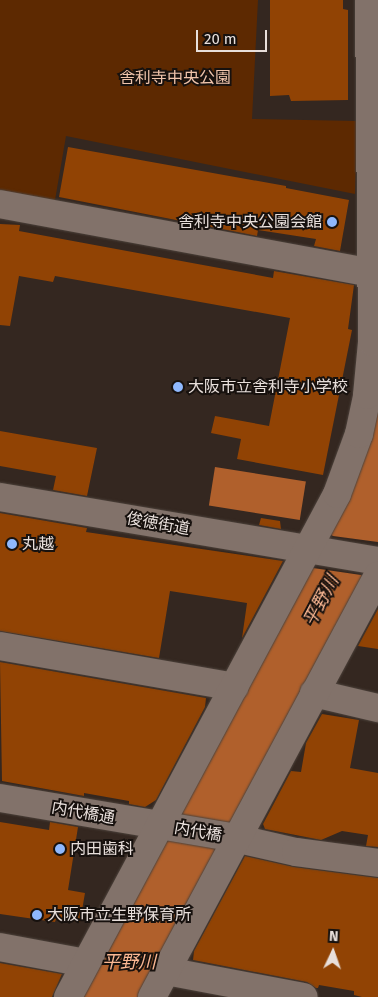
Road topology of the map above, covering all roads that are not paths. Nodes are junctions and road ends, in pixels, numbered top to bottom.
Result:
1 (369, 0) edge
2 (0, 204) edge
3 (373, 274) junction
4 (0, 497) edge
5 (312, 551) junction
6 (378, 561) edge
7 (378, 576) edge
8 (0, 646) edge
9 (234, 687) junction
10 (314, 693) junction
11 (378, 708) edge
12 (0, 798) edge
13 (162, 826) junction
14 (234, 838) junction
15 (378, 863) edge
16 (0, 947) edge
17 (86, 963) junction
18 (166, 971) junction
19 (68, 997) edge
20 (152, 997) edge
21 (304, 997) edge

1 - 3 street
2 - 3 street
3 - 5 street
4 - 5 street, 俊徳街道
5 - 6 street, 俊徳街道
5 - 9 street
7 - 10 street
8 - 9 street
9 - 13 street
10 - 11 street
10 - 14 street
12 - 13 street, 内代橋通
13 - 14 street, 内代橋
13 - 17 street
14 - 15 street
14 - 18 street
16 - 17 street
17 - 19 street
18 - 20 street
18 - 21 street

